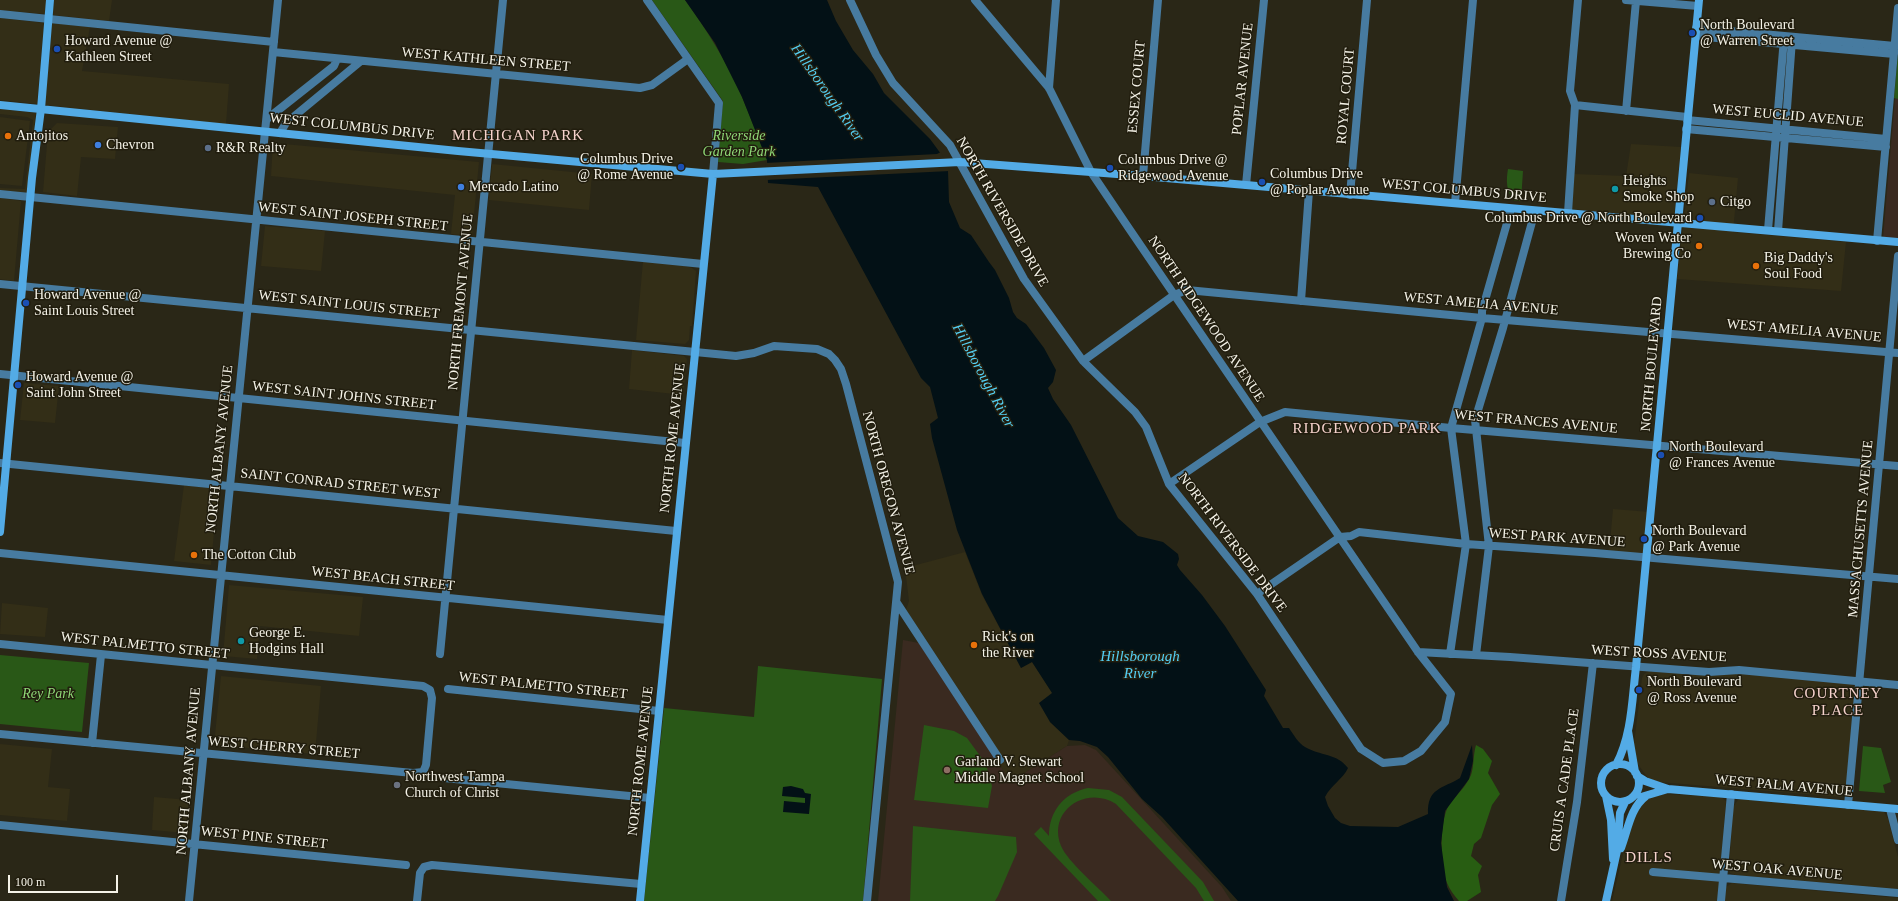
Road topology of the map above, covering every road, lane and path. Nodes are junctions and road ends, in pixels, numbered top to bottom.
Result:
1 (50, 0) edge
2 (278, 0) edge
3 (503, 0) edge
4 (647, 0) edge
5 (850, 0) edge
6 (975, 0) edge
7 (1056, 0) edge
8 (1158, 0) edge
9 (1264, 0) edge
10 (1367, 0) edge
11 (1472, 0) edge
12 (1578, 0) edge
13 (1626, 0) edge
14 (1636, 1) edge
15 (1698, 3) edge
16 (1898, 8) edge
17 (0, 14) edge
18 (49, 19) junction
19 (1696, 32) junction
20 (1788, 40) junction
21 (274, 42) junction
22 (1894, 50) junction
23 (273, 52) junction
24 (337, 59) junction
25 (688, 59) junction
26 (361, 61) junction
27 (496, 74) junction
28 (1049, 88) junction
29 (0, 104) edge
30 (1575, 105) junction
31 (41, 109) junction
32 (1626, 111) junction
33 (1687, 118) junction
34 (267, 119) junction
35 (1686, 129) junction
36 (1786, 129) junction
37 (265, 132) junction
38 (1777, 132) junction
39 (280, 133) junction
40 (1786, 138) junction
41 (1886, 143) junction
42 (489, 154) junction
43 (960, 162) junction
44 (1091, 172) junction
45 (713, 174) junction
46 (1143, 176) junction
47 (1246, 185) junction
48 (1310, 191) junction
49 (0, 194) edge
50 (1350, 194) junction
51 (30, 197) junction
52 (1455, 204) junction
53 (1511, 209) junction
54 (1535, 211) junction
55 (1568, 213) junction
56 (257, 220) junction
57 (1678, 222) junction
58 (1768, 230) junction
59 (1778, 231) junction
60 (1877, 241) junction
61 (479, 242) junction
62 (1898, 242) edge
63 (1898, 256) edge
64 (703, 264) junction
65 (0, 284) edge
66 (23, 286) junction
67 (1174, 295) junction
68 (1301, 301) junction
69 (247, 308) junction
70 (1482, 318) junction
71 (1506, 320) junction
72 (472, 330) junction
73 (1668, 332) junction
74 (694, 352) junction
75 (1894, 352) edge
76 (1083, 360) junction
77 (0, 374) edge
78 (15, 376) junction
79 (238, 398) junction
80 (463, 421) junction
81 (1260, 422) junction
82 (1451, 428) junction
83 (1476, 430) junction
84 (685, 443) junction
85 (1658, 445) junction
86 (3, 464) edge
87 (1879, 464) junction
88 (1898, 466) edge
89 (1169, 484) junction
90 (230, 486) junction
91 (454, 508) junction
92 (676, 531) junction
93 (0, 532) edge
94 (1340, 538) junction
95 (1466, 544) junction
96 (1489, 546) junction
97 (0, 554) edge
98 (1647, 557) junction
99 (220, 576) junction
100 (1870, 577) junction
101 (1898, 580) edge
102 (1257, 594) junction
103 (445, 599) junction
104 (897, 602) junction
105 (668, 620) junction
106 (0, 644) edge
107 (1418, 652) junction
108 (440, 654) dead end
109 (1450, 654) junction
110 (101, 655) junction
111 (1476, 655) junction
112 (1593, 663) junction
113 (212, 666) junction
114 (1636, 667) junction
115 (1860, 681) junction
116 (1898, 685) edge
117 (448, 689) dead end
118 (659, 711) junction
119 (1628, 730) junction
120 (0, 734) edge
121 (92, 743) junction
122 (1421, 751) joint
123 (204, 754) junction
124 (1000, 760) dead end
125 (1616, 765) junction
126 (423, 772) joint
127 (1636, 774) junction
128 (444, 778) dead end
129 (1668, 789) junction
130 (1731, 794) junction
131 (1606, 796) junction
132 (1646, 796) junction
133 (650, 798) junction
134 (1627, 800) junction
135 (1848, 805) junction
136 (1894, 809) edge
137 (0, 825) edge
138 (1898, 840) edge
139 (195, 844) junction
140 (1614, 862) junction
141 (406, 865) dead end
142 (1653, 872) dead end
143 (1723, 878) junction
144 (641, 884) junction
145 (1898, 894) edge
146 (190, 901) edge
147 (417, 901) edge
148 (640, 901) edge
149 (867, 901) edge
150 (1561, 901) edge
151 (1606, 901) edge
152 (1721, 901) edge

1 - 18 main road
2 - 21 street, NORTH ALBANY AVENUE
3 - 27 street, NORTH FREMONT AVENUE
4 - 25 street, NORTH ROME AVENUE
5 - 43 street, NORTH RIVERSIDE DRIVE
6 - 28 street, NORTH RIDGEWOOD AVENUE
7 - 28 street
8 - 46 street, ESSEX COURT
9 - 47 street, POPLAR AVENUE
10 - 50 street, ROYAL COURT
11 - 52 street
12 - 30 street
13 - 14 street
14 - 15 street
14 - 32 street
15 - 19 main road, NORTH BOULEVARD
16 - 22 street
17 - 18 street
18 - 21 street
18 - 31 main road
19 - 20 street
19 - 33 main road, NORTH BOULEVARD
20 - 22 street
20 - 36 street
20 - 38 street
21 - 23 street, NORTH ALBANY AVENUE
22 - 41 street
23 - 24 street, WEST KATHLEEN STREET
23 - 34 street, NORTH ALBANY AVENUE
24 - 26 street, WEST KATHLEEN STREET
24 - 34 street
25 - 27 street, WEST KATHLEEN STREET
25 - 45 street, NORTH ROME AVENUE
26 - 27 street, WEST KATHLEEN STREET
26 - 39 street
27 - 42 street, NORTH FREMONT AVENUE
28 - 44 street, NORTH RIDGEWOOD AVENUE
29 - 31 main road, WEST COLUMBUS DRIVE
30 - 32 street, WEST EUCLID AVENUE
30 - 55 street
31 - 37 main road, WEST COLUMBUS DRIVE
31 - 51 main road
32 - 33 street, WEST EUCLID AVENUE
33 - 35 main road, NORTH BOULEVARD
33 - 38 street, WEST EUCLID AVENUE
34 - 37 street, NORTH ALBANY AVENUE
35 - 38 street, WEST EUCLID AVENUE
35 - 57 main road, NORTH BOULEVARD
36 - 38 street, WEST EUCLID AVENUE
36 - 40 street
36 - 41 street, WEST EUCLID AVENUE
37 - 39 main road, WEST COLUMBUS DRIVE
37 - 56 street, NORTH ALBANY AVENUE
38 - 40 street, WEST EUCLID AVENUE
38 - 58 street
39 - 42 main road, WEST COLUMBUS DRIVE
40 - 41 street, WEST EUCLID AVENUE
40 - 59 street
41 - 60 street
42 - 45 main road, WEST COLUMBUS DRIVE
42 - 61 street, NORTH FREMONT AVENUE
43 - 44 main road, WEST COLUMBUS DRIVE
43 - 45 main road, WEST COLUMBUS DRIVE
43 - 76 street, NORTH RIVERSIDE DRIVE
44 - 46 main road, WEST COLUMBUS DRIVE
44 - 67 street, NORTH RIDGEWOOD AVENUE
45 - 64 main road, NORTH ROME AVENUE
46 - 47 main road, WEST COLUMBUS DRIVE
47 - 48 main road, WEST COLUMBUS DRIVE
48 - 50 main road, WEST COLUMBUS DRIVE
48 - 68 street
49 - 51 street, WEST SAINT JOSEPH STREET
50 - 52 main road, WEST COLUMBUS DRIVE
51 - 56 street, WEST SAINT JOSEPH STREET
51 - 66 main road
52 - 53 main road, WEST COLUMBUS DRIVE
53 - 54 main road, WEST COLUMBUS DRIVE
53 - 70 street
54 - 55 main road, WEST COLUMBUS DRIVE
54 - 71 street
55 - 57 main road, WEST COLUMBUS DRIVE
56 - 61 street, WEST SAINT JOSEPH STREET
56 - 69 street, NORTH ALBANY AVENUE
57 - 58 main road, WEST COLUMBUS DRIVE
57 - 73 main road, NORTH BOULEVARD
58 - 59 main road, WEST COLUMBUS DRIVE
59 - 60 main road, WEST COLUMBUS DRIVE
60 - 62 main road, WEST COLUMBUS DRIVE
61 - 64 street, WEST SAINT JOSEPH STREET
61 - 72 street, NORTH FREMONT AVENUE
63 - 75 street, MASSACHUSETTS AVENUE
64 - 74 main road, NORTH ROME AVENUE
65 - 66 street, WEST SAINT LOUIS STREET
66 - 69 street, WEST SAINT LOUIS STREET
66 - 78 main road
67 - 68 street, WEST AMELIA AVENUE
67 - 76 street, WEST AMELIA AVENUE
67 - 81 street, NORTH RIDGEWOOD AVENUE
68 - 70 street, WEST AMELIA AVENUE
69 - 72 street, WEST SAINT LOUIS STREET
69 - 79 street, NORTH ALBANY AVENUE
70 - 71 street, WEST AMELIA AVENUE
70 - 82 street
71 - 73 street, WEST AMELIA AVENUE
71 - 83 street
72 - 74 street, WEST SAINT LOUIS STREET
72 - 80 street, NORTH FREMONT AVENUE
73 - 75 street, WEST AMELIA AVENUE
73 - 85 main road, NORTH BOULEVARD
74 - 84 main road, NORTH ROME AVENUE
74 - 104 street, NORTH OREGON AVENUE
75 - 87 street, MASSACHUSETTS AVENUE
76 - 89 street, NORTH RIVERSIDE DRIVE
77 - 78 street, WEST SAINT JOHNS STREET
78 - 79 street, WEST SAINT JOHNS STREET
78 - 86 main road
79 - 80 street, WEST SAINT JOHNS STREET
79 - 90 street, NORTH ALBANY AVENUE
80 - 84 street, WEST SAINT JOHNS STREET
80 - 91 street, NORTH FREMONT AVENUE
81 - 82 street, WEST FRANCES AVENUE
81 - 89 street, WEST FRANCES AVENUE
81 - 94 street, NORTH RIDGEWOOD AVENUE
82 - 83 street, WEST FRANCES AVENUE
82 - 95 street
83 - 85 street, WEST FRANCES AVENUE
83 - 96 street
84 - 92 main road, NORTH ROME AVENUE
85 - 87 street, WEST FRANCES AVENUE
85 - 98 main road, NORTH BOULEVARD
86 - 90 street, SAINT CONRAD STREET WEST
86 - 93 main road
87 - 88 street, WEST FRANCES AVENUE
87 - 100 street, MASSACHUSETTS AVENUE
89 - 102 street, NORTH RIVERSIDE DRIVE
90 - 91 street, SAINT CONRAD STREET WEST
90 - 99 street, NORTH ALBANY AVENUE
91 - 92 street, SAINT CONRAD STREET WEST
91 - 103 street, NORTH FREMONT AVENUE
92 - 105 main road, NORTH ROME AVENUE
94 - 95 street, WEST PARK AVENUE
94 - 102 street, WEST PARK AVENUE
94 - 107 street, NORTH RIDGEWOOD AVENUE
95 - 96 street, WEST PARK AVENUE
95 - 109 street
96 - 98 street, WEST PARK AVENUE
96 - 111 street
97 - 99 street, WEST BEACH STREET
98 - 100 street, WEST PARK AVENUE
98 - 114 main road, NORTH BOULEVARD
99 - 103 street, WEST BEACH STREET
99 - 113 street, NORTH ALBANY AVENUE
100 - 101 street, WEST PARK AVENUE
100 - 115 street, MASSACHUSETTS AVENUE
102 - 122 street, NORTH RIVERSIDE DRIVE
103 - 105 street, WEST BEACH STREET
103 - 108 street, NORTH FREMONT AVENUE
104 - 124 street
104 - 149 street, NORTH OREGON AVENUE
105 - 118 main road, NORTH ROME AVENUE
106 - 110 street, WEST PALMETTO STREET
107 - 109 street, WEST ROSS AVENUE
107 - 122 street, NORTH RIDGEWOOD AVENUE
109 - 111 street, WEST ROSS AVENUE
110 - 113 street, WEST PALMETTO STREET
110 - 121 street
111 - 112 street, WEST ROSS AVENUE
112 - 114 street, WEST ROSS AVENUE
112 - 150 street, CRUIS A CADE PLACE
113 - 123 street, NORTH ALBANY AVENUE
113 - 126 street, WEST PALMETTO STREET
114 - 115 street, WEST ROSS AVENUE
114 - 119 main road, NORTH BOULEVARD
115 - 116 street, WEST ROSS AVENUE
115 - 135 street, MASSACHUSETTS AVENUE
117 - 118 street, WEST PALMETTO STREET
118 - 133 main road, NORTH ROME AVENUE
119 - 125 main road, NORTH BOULEVARD
119 - 127 main road, NORTH BOULEVARD
120 - 121 street, WEST CHERRY STREET
121 - 123 street, WEST CHERRY STREET
123 - 126 street, WEST CHERRY STREET
123 - 139 street, NORTH ALBANY AVENUE
125 - 127 main road
125 - 131 main road
127 - 129 main road, WEST PALM AVENUE
127 - 134 main road
128 - 133 street
129 - 130 main road, WEST PALM AVENUE
129 - 132 main road, WEST PALM AVENUE
130 - 135 main road, WEST PALM AVENUE
130 - 143 street
131 - 134 main road
131 - 140 main road
132 - 134 main road, WEST PALM AVENUE
132 - 140 main road
133 - 144 main road, NORTH ROME AVENUE
134 - 140 main road
135 - 136 main road, WEST PALM AVENUE
136 - 138 street
137 - 139 street, WEST PINE STREET
139 - 141 street, WEST PINE STREET
139 - 146 street, NORTH ALBANY AVENUE
140 - 151 main road
142 - 143 street, WEST OAK AVENUE
143 - 145 street, WEST OAK AVENUE
143 - 152 street
144 - 147 street
144 - 148 main road, NORTH ROME AVENUE

